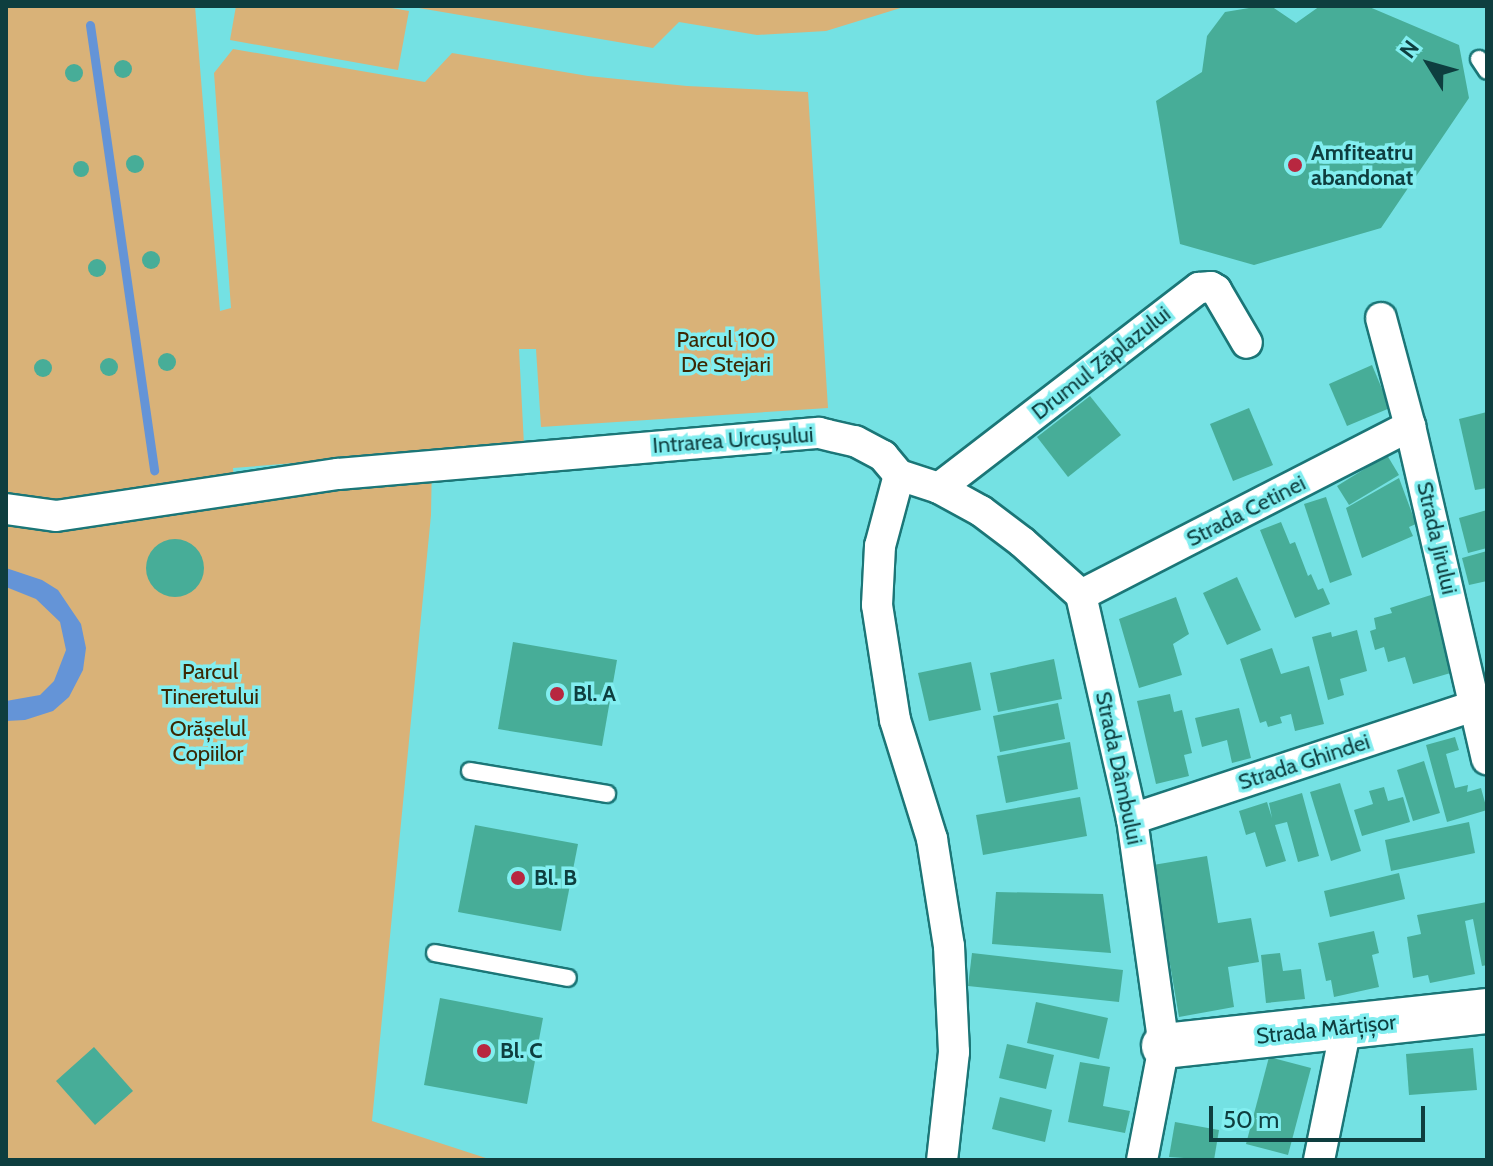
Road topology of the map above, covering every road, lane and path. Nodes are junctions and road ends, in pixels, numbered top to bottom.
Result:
1 (1381, 318) dead end
2 (1247, 343) dead end
3 (1410, 426) junction
4 (899, 475) junction
5 (939, 488) junction
6 (6, 509) edge
7 (1081, 595) junction
8 (1476, 705) junction
9 (1487, 759) edge
10 (470, 771) dead end
11 (607, 794) dead end
12 (1132, 819) junction
13 (435, 953) dead end
14 (568, 978) dead end
15 (1487, 1011) edge
16 (1346, 1027) junction
17 (1164, 1046) junction
18 (942, 1160) edge
19 (1142, 1160) edge
20 (1319, 1160) edge

1 - 3 street, Strada Jirului
2 - 5 street, Drumul Zăplazului
3 - 7 street, Strada Cetinei
3 - 8 street, Strada Jirului
4 - 5 street
4 - 6 street, Intrarea Urcușului
4 - 18 street
5 - 7 street
7 - 12 street, Strada Dâmbului
8 - 9 street, Strada Jirului
8 - 12 street, Strada Ghindei
10 - 11 lane
12 - 17 street, Strada Dâmbului
13 - 14 lane
15 - 16 street, Strada Mărțișor
16 - 17 street, Strada Mărțișor
16 - 20 street
17 - 19 street, Strada Dâmbului

